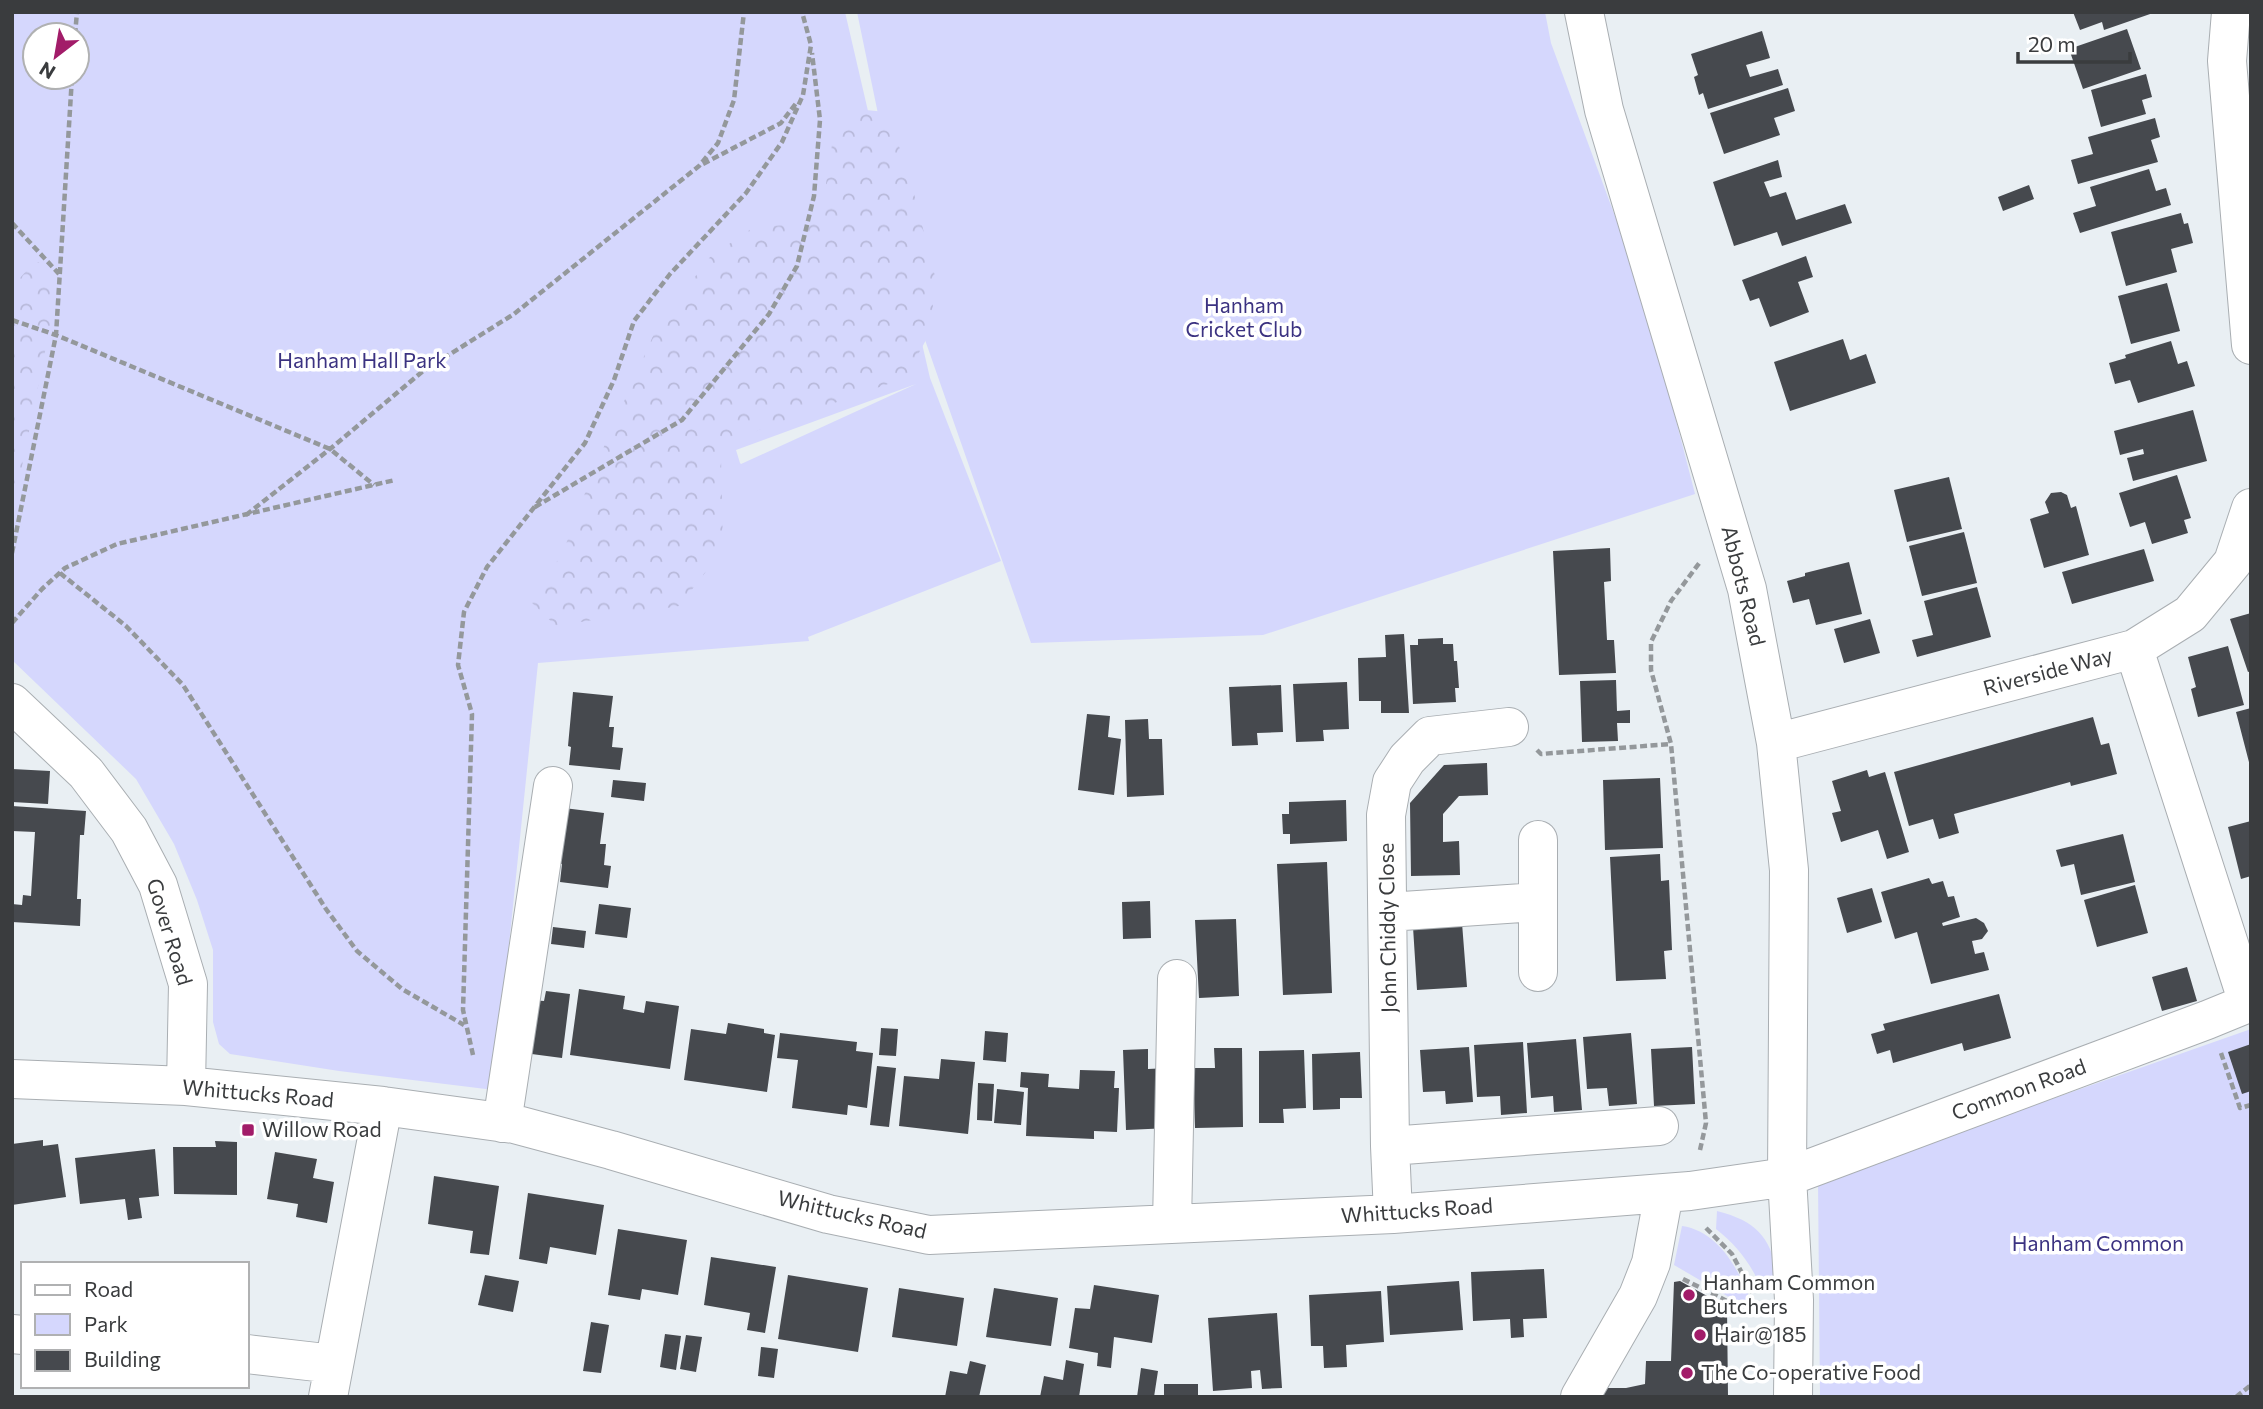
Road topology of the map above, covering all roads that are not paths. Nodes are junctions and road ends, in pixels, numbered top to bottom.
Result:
1 (1584, 12) edge
2 (2231, 12) edge
3 (2251, 345) edge
4 (2251, 508) edge
5 (2134, 649) junction
6 (12, 703) edge
7 (1509, 727) road end
8 (1776, 743) junction
9 (553, 786) dead end
10 (1538, 840) dead end
11 (1538, 902) junction
12 (1388, 912) junction
13 (1538, 972) dead end
14 (1177, 979) dead end
15 (2249, 1002) edge
16 (12, 1079) edge
17 (186, 1086) junction
18 (383, 1106) junction
19 (502, 1123) junction
20 (1659, 1126) dead end
21 (1390, 1146) junction
22 (1787, 1177) junction
23 (1677, 1192) junction
24 (1394, 1214) junction
25 (1172, 1224) junction
26 (248, 1354) edge
27 (331, 1380) edge
28 (1580, 1397) edge
29 (1793, 1397) edge

1 - 8 street, Abbots Road
2 - 3 street
4 - 5 street, Riverside Way
5 - 8 street, Riverside Way
5 - 15 street
6 - 17 street, Gover Road
7 - 12 street, John Chiddy Close
8 - 22 street, Abbots Road
9 - 19 street
10 - 11 street
11 - 12 street
11 - 13 street
12 - 21 street, John Chiddy Close
14 - 25 street
15 - 22 street, Common Road
16 - 17 street, Whittucks Road
17 - 18 street, Whittucks Road
18 - 19 street, Whittucks Road
18 - 27 street
19 - 25 street, Whittucks Road
20 - 21 street
21 - 24 street, John Chiddy Close
22 - 23 street, Whittucks Road
22 - 29 street, Abbots Road
23 - 24 street, Whittucks Road
23 - 28 street
24 - 25 street, Whittucks Road
26 - 27 street

